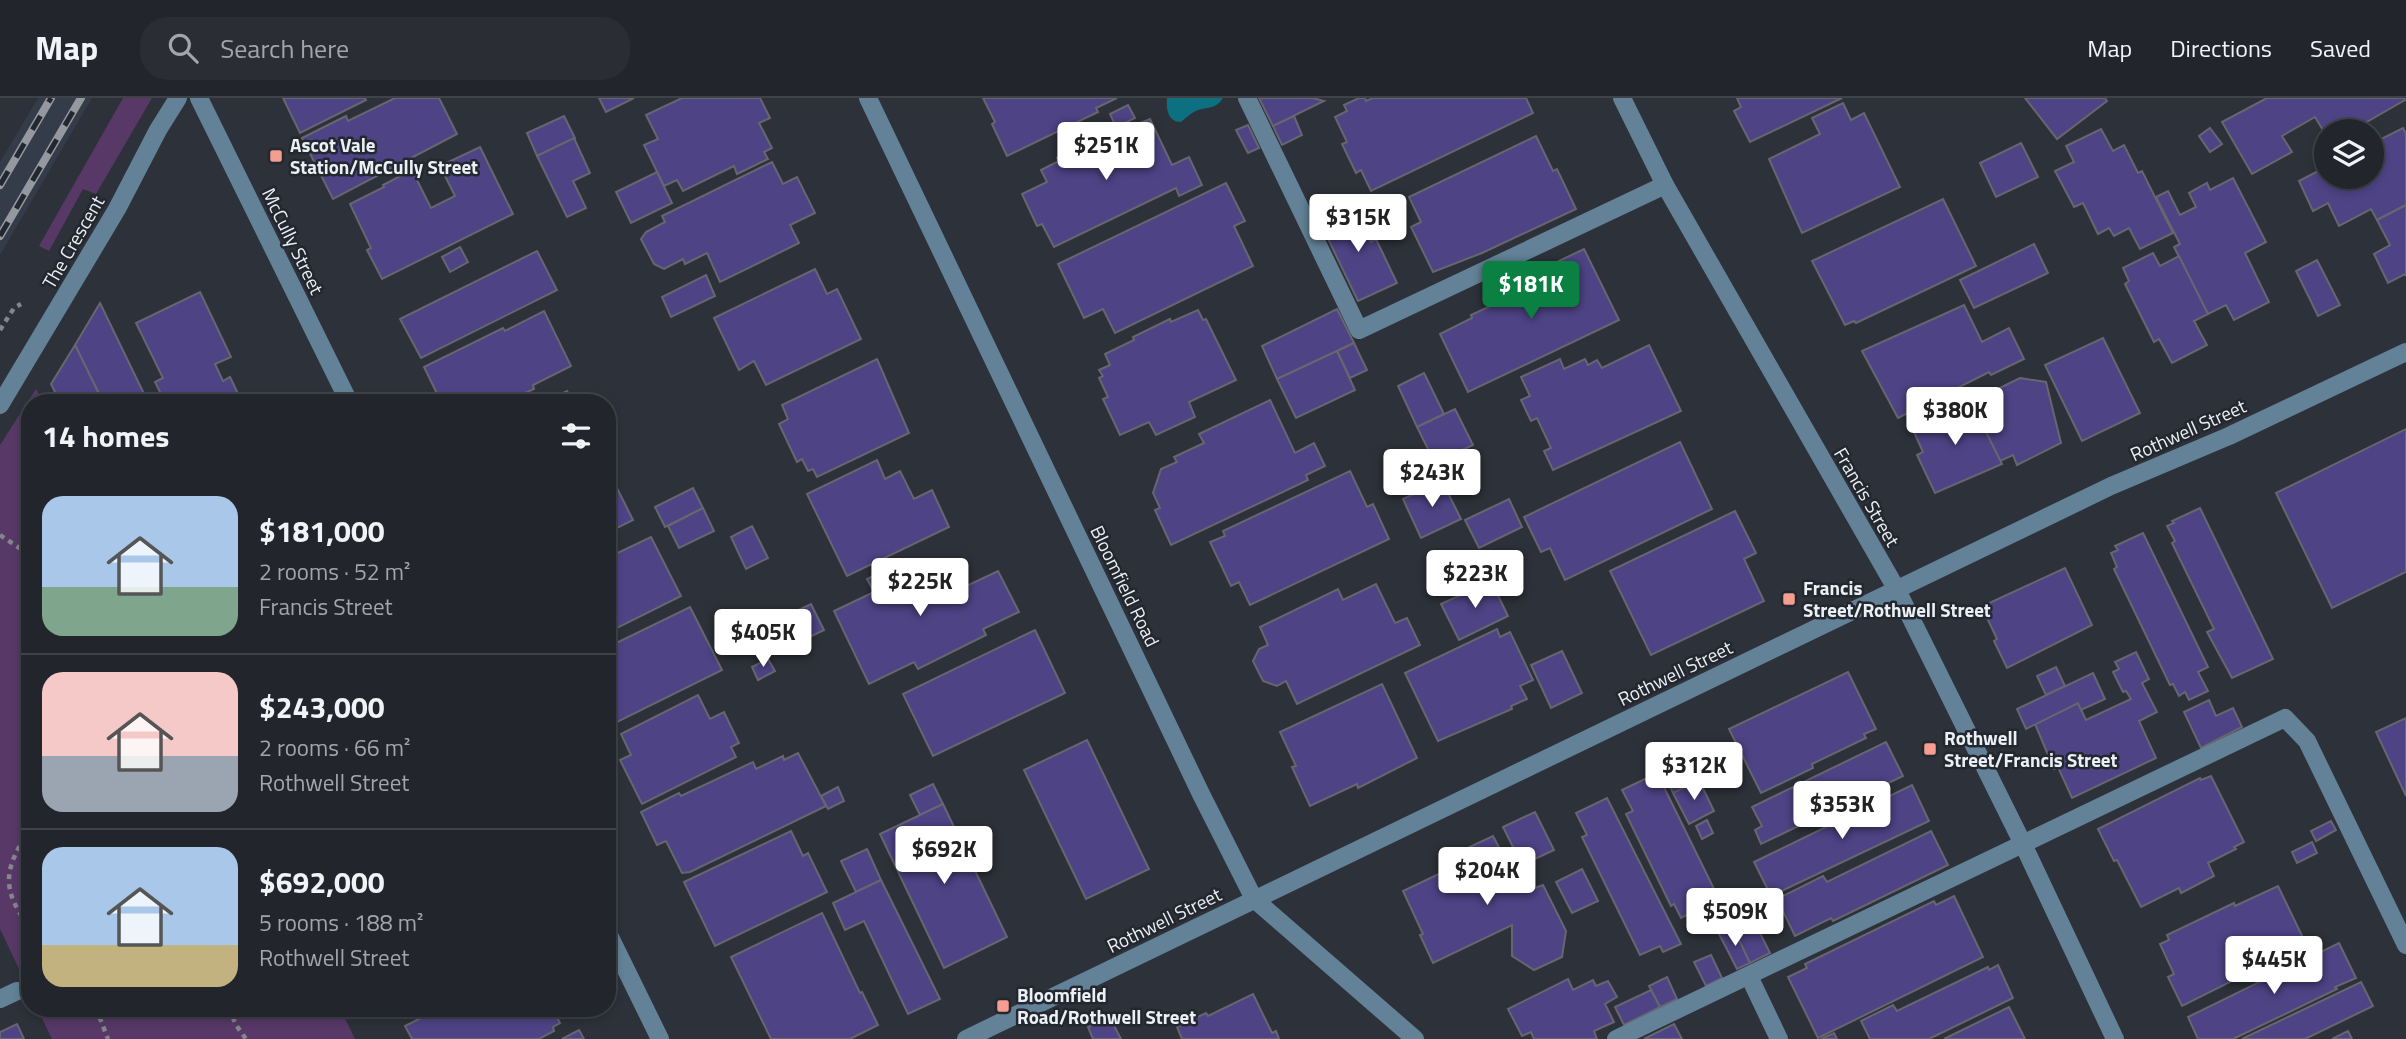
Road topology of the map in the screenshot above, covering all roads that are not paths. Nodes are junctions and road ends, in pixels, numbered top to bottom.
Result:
1 (178, 98) edge
2 (199, 98) edge
3 (868, 98) edge
4 (1247, 98) edge
5 (1622, 98) edge
6 (1664, 185) junction
7 (2406, 352) edge
8 (345, 394) edge
9 (0, 405) edge
10 (1897, 590) junction
11 (2023, 844) junction
12 (1254, 899) junction
13 (2406, 945) edge
14 (616, 949) edge
15 (1749, 976) junction
16 (18, 991) dead end
17 (0, 999) edge
18 (660, 1039) edge
19 (966, 1039) edge
20 (1415, 1039) edge
21 (1616, 1039) edge
22 (1779, 1039) edge
23 (2115, 1039) edge

1 - 9 street, The Crescent
2 - 8 street, McCully Street
3 - 12 street, Bloomfield Road
4 - 6 street
5 - 6 street, Francis Street
6 - 10 street, Francis Street
7 - 10 street, Rothwell Street
10 - 11 street, Francis Street
10 - 12 street, Rothwell Street
11 - 13 street
11 - 15 street
11 - 23 street, Francis Street
12 - 19 street, Rothwell Street
12 - 20 street, Bloomfield Road
14 - 18 street
15 - 21 street
15 - 22 street
16 - 17 street

